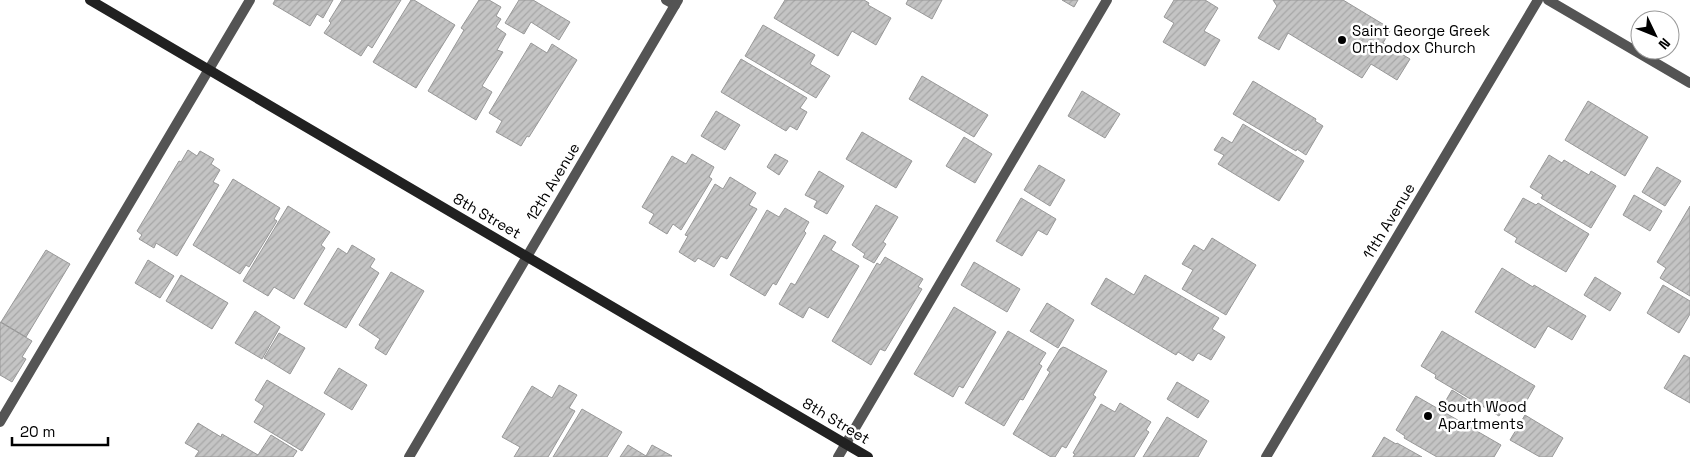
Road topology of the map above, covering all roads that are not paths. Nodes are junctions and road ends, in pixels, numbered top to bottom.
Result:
1 (90, 0) edge
2 (250, 0) edge
3 (1107, 0) edge
4 (1538, 0) edge
5 (1548, 0) edge
6 (673, 2) edge
7 (209, 70) junction
8 (1690, 83) edge
9 (527, 256) junction
10 (0, 422) edge
11 (845, 444) junction
12 (409, 457) edge
13 (838, 457) edge
14 (868, 457) edge
15 (1266, 457) edge

1 - 7 street, 8th Street
2 - 7 street
3 - 11 street
4 - 15 street, 11th Avenue
5 - 8 street
6 - 9 street, 12th Avenue
7 - 9 street, 8th Street
7 - 10 street
9 - 11 street, 8th Street
9 - 12 street, 12th Avenue
11 - 13 street
11 - 14 street, 8th Street

